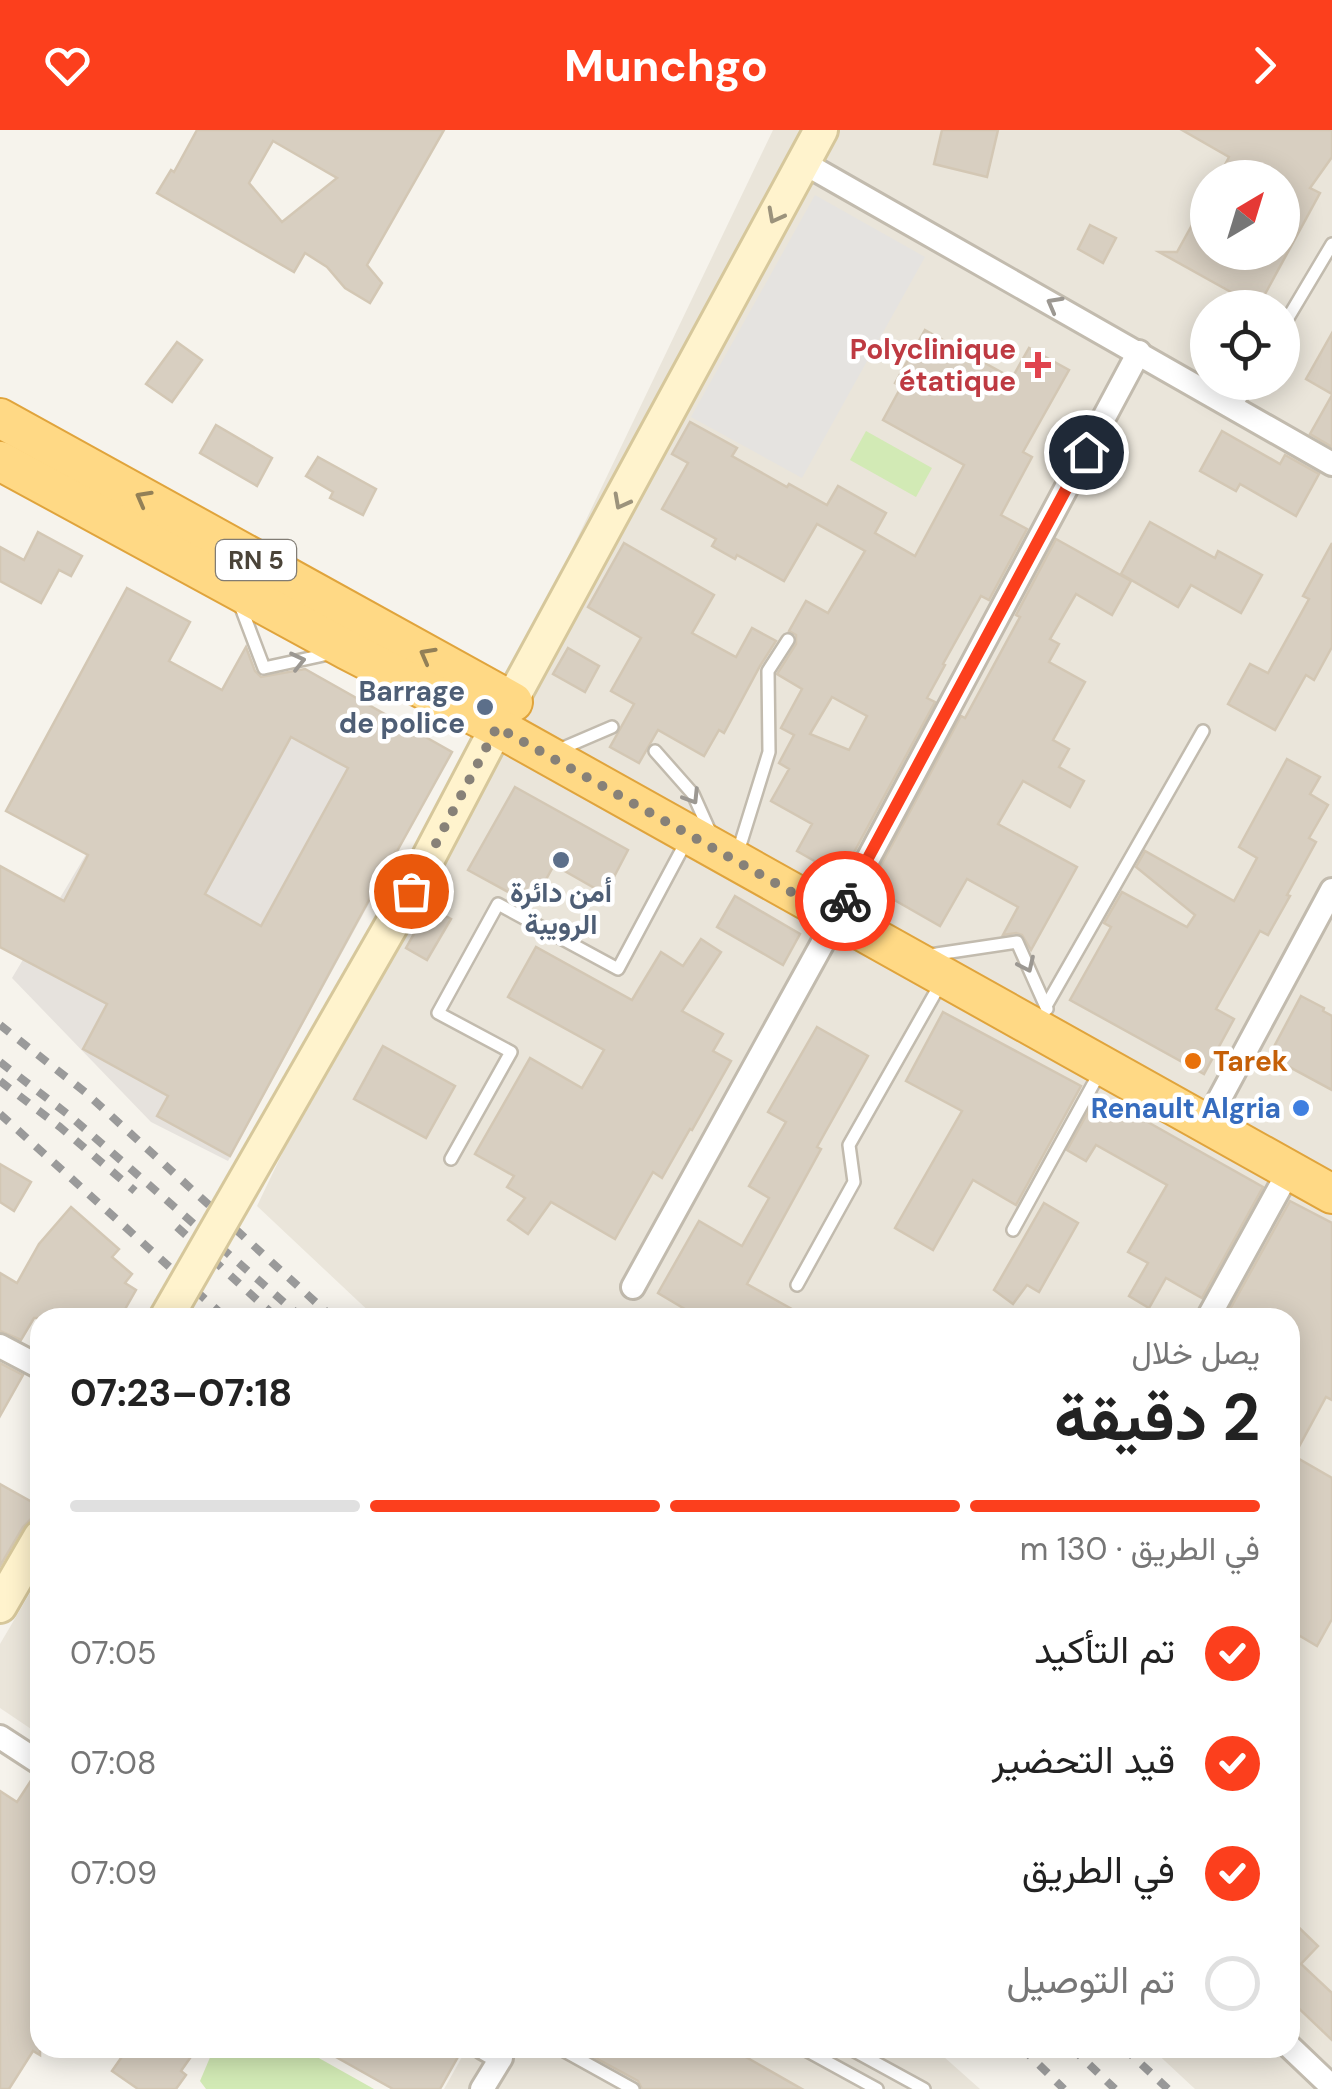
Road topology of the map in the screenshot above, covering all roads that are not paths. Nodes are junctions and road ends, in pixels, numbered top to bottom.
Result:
1 (821, 130) edge
2 (804, 164) junction
3 (1332, 244) edge
4 (1300, 298) edge
5 (1139, 352) junction
6 (1240, 400) edge
7 (1235, 408) junction
8 (0, 418) edge
9 (0, 461) edge
10 (1332, 464) edge
11 (234, 589) junction
12 (788, 640) dead end
13 (347, 650) junction
14 (505, 714) junction
15 (612, 727) dead end
16 (1203, 731) dead end
17 (654, 751) dead end
18 (548, 755) junction
19 (715, 849) junction
20 (1332, 890) edge
21 (836, 917) junction
22 (910, 958) junction
23 (944, 977) junction
24 (1046, 1006) junction
25 (1067, 1046) junction
26 (1103, 1066) junction
27 (1206, 1124) junction
28 (452, 1158) dead end
29 (1289, 1171) junction
30 (1332, 1194) edge
31 (1013, 1230) dead end
32 (798, 1286) dead end
33 (634, 1287) dead end
34 (172, 1308) edge
35 (1214, 1308) edge
36 (0, 1346) edge
37 (30, 1362) edge
38 (30, 1553) edge
39 (0, 1606) edge
40 (0, 1738) edge
41 (30, 1757) edge
42 (1300, 2057) edge
43 (494, 2058) edge
44 (577, 2058) edge
45 (821, 2058) edge
46 (867, 2058) edge
47 (1332, 2087) edge
48 (482, 2089) edge
49 (632, 2089) edge
50 (878, 2089) edge
51 (924, 2089) edge

1 - 2 main road
5 -> 2 street
2 -> 14 main road
3 - 4 lane
5 - 7 street
5 - 21 street
6 - 7 lane
7 - 10 street
14 -> 8 highway, RN 5
9 - 11 highway, RN 5
11 - 13 highway, RN 5
11 -> 13 lane
12 - 19 lane
13 - 14 highway, RN 5
14 - 18 highway, RN 5
14 - 34 main road, bridge
15 - 18 lane
16 - 24 lane
17 -> 19 lane
18 - 19 highway, RN 5
19 - 21 highway, RN 5
19 - 28 lane
20 - 27 street
21 - 22 highway, RN 5
21 - 33 street
22 - 23 highway, RN 5
22 -> 24 lane
23 - 25 highway, RN 5
23 - 32 lane
24 - 25 lane
25 - 26 highway, RN 5
26 - 27 highway, RN 5
26 - 31 lane
27 - 29 highway, RN 5
29 - 30 highway, RN 5
29 - 35 street
36 - 37 street
38 - 39 main road
40 - 41 street
42 - 47 street
43 - 48 street
44 - 49 lane
45 - 50 lane
46 - 51 lane

